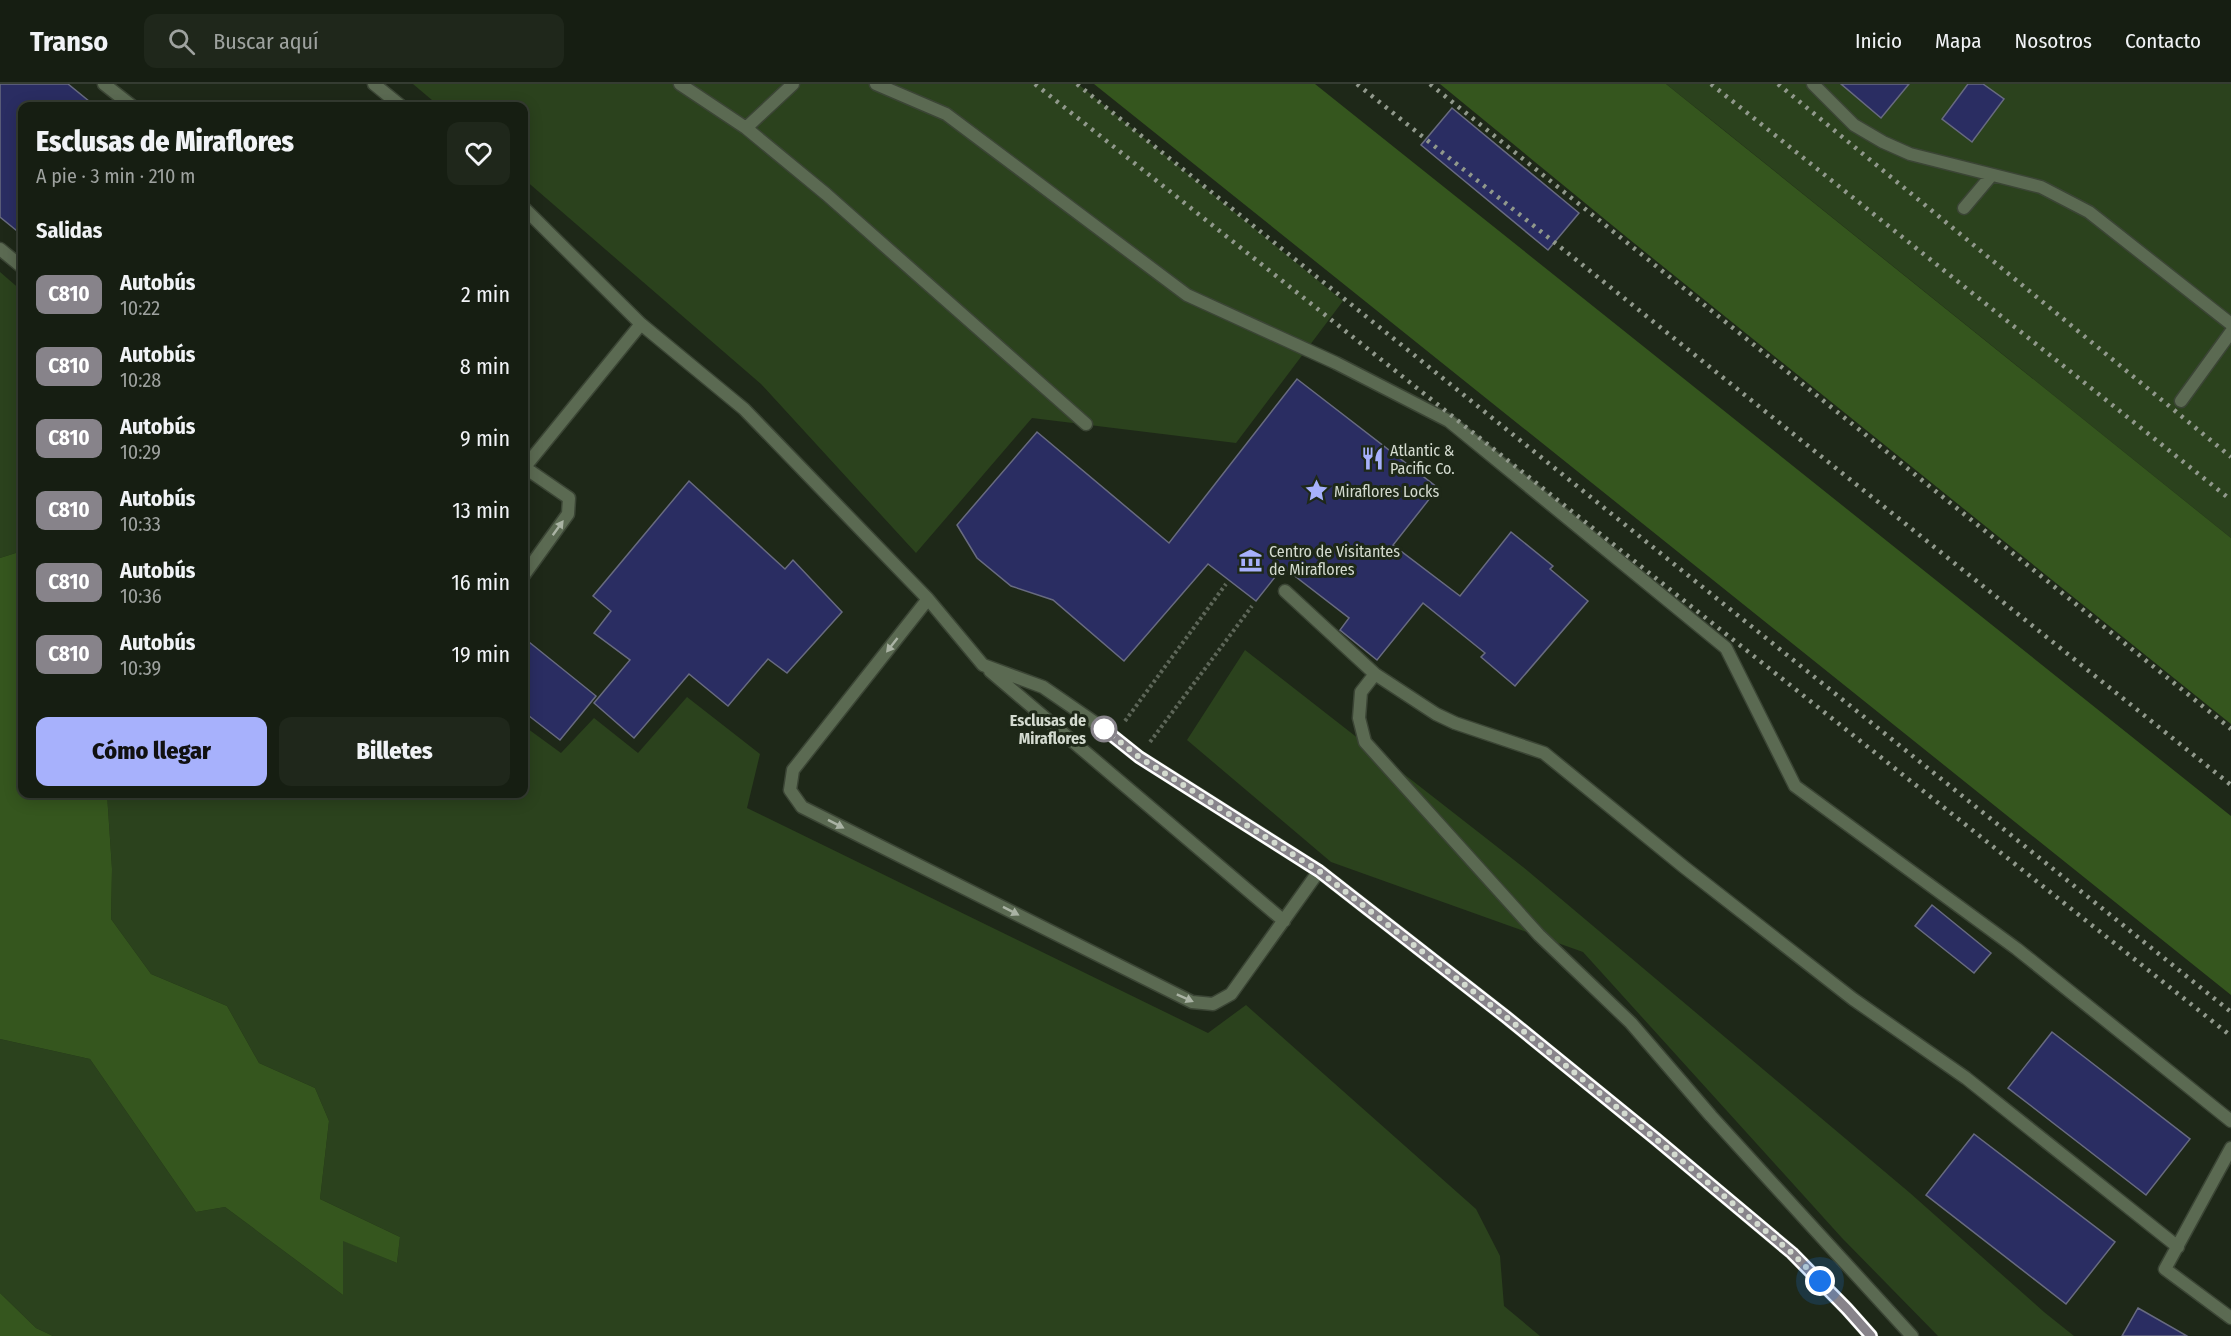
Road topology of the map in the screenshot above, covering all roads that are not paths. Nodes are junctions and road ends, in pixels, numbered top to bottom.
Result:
1 (104, 84) edge
2 (374, 84) edge
3 (680, 84) edge
4 (794, 84) edge
5 (876, 84) edge
6 (1813, 84) edge
7 (127, 102) edge
8 (397, 102) edge
9 (746, 128) junction
10 (1991, 176) junction
11 (1964, 208) dead end
12 (528, 212) edge
13 (0, 249) edge
14 (18, 264) edge
15 (642, 324) junction
16 (2231, 324) edge
17 (2231, 332) edge
18 (2181, 401) dead end
19 (1086, 424) dead end
20 (528, 462) edge
21 (528, 470) edge
22 (528, 569) edge
23 (1286, 591) dead end
24 (928, 599) junction
25 (983, 665) junction
26 (1375, 674) junction
27 (1319, 871) junction
28 (1284, 921) junction
29 (2231, 1120) edge
30 (2231, 1148) edge
31 (2178, 1247) junction
32 (2231, 1318) edge
33 (1871, 1336) edge
34 (1912, 1336) edge

1 - 7 lane
2 - 8 lane
3 - 9 lane
4 - 9 lane
5 - 29 lane
6 - 10 lane
9 - 19 lane
10 - 11 lane
10 - 16 lane
12 - 15 lane
13 - 14 lane
15 - 20 lane
15 - 24 lane
17 - 18 lane
22 -> 21 lane
23 - 26 lane
24 - 25 lane
24 -> 28 lane
25 - 27 lane
25 - 28 lane
26 - 31 lane
26 - 34 lane
27 - 28 lane
27 - 33 lane
30 - 31 lane
31 - 32 lane

